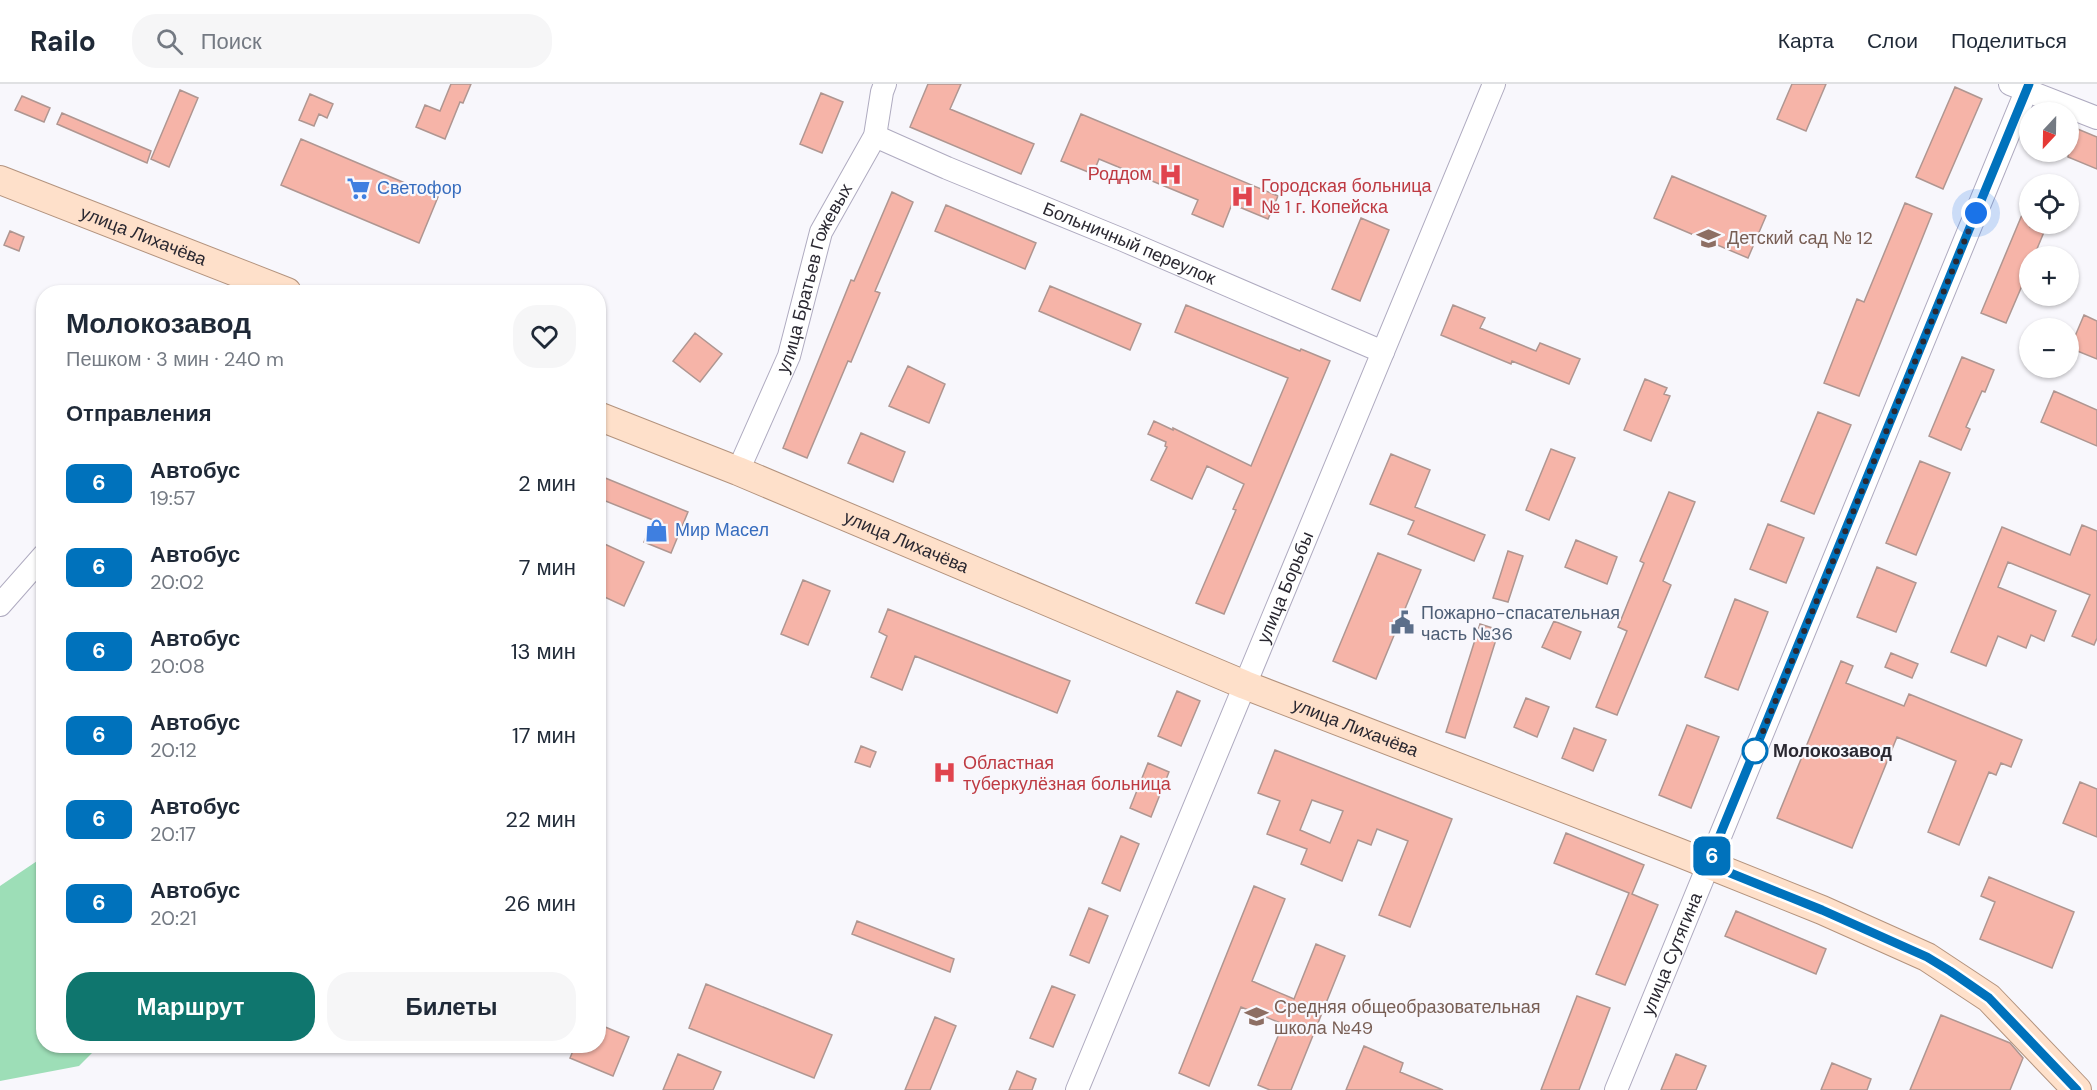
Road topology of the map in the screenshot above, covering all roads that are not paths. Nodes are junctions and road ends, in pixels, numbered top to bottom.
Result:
1 (885, 84) edge
2 (1494, 84) edge
3 (2022, 86) edge
4 (2097, 118) edge
5 (875, 136) junction
6 (0, 180) edge
7 (262, 285) edge
8 (1383, 352) junction
9 (606, 419) edge
10 (738, 471) junction
11 (36, 564) edge
12 (0, 605) edge
13 (1245, 685) junction
14 (1708, 864) junction
15 (1077, 1090) edge
16 (1616, 1090) edge
17 (2078, 1090) edge

1 - 5 street, улица Братьев Гожевых
2 - 8 street, улица Борьбы
3 - 4 street
3 - 14 street, улица Сутягина
5 - 8 street, Больничный переулок
5 - 10 street, улица Братьев Гожевых
6 - 7 main road, улица Лихачёва
8 - 13 street, улица Борьбы
9 - 10 main road, улица Лихачёва
10 - 13 main road, улица Лихачёва
11 - 12 street
13 - 14 main road, улица Лихачёва
13 - 15 street, улица Борьбы
14 - 16 street, улица Сутягина
14 - 17 main road, улица Лихачёва

